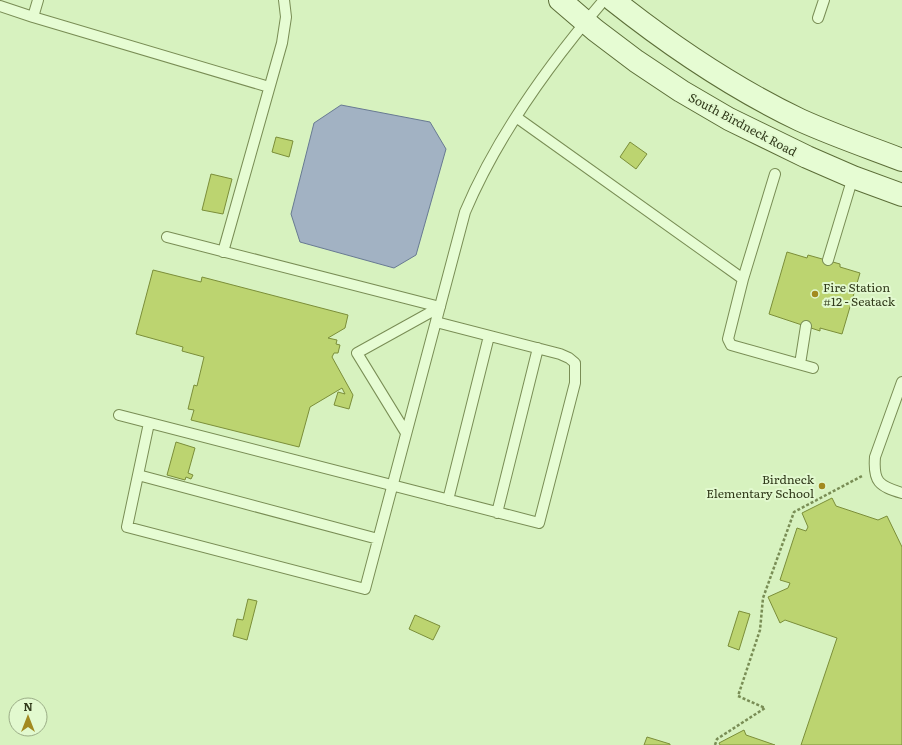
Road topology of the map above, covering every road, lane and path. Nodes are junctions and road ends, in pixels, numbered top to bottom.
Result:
1 (38, 0) edge
2 (284, 0) edge
3 (560, 0) edge
4 (604, 0) edge
5 (613, 0) edge
6 (824, 0) edge
7 (0, 6) edge
8 (33, 17) junction
9 (818, 18) dead end
10 (585, 22) junction
11 (269, 87) junction
12 (516, 117) junction
13 (902, 160) edge
14 (775, 174) dead end
15 (853, 177) junction
16 (902, 195) edge
17 (167, 237) dead end
18 (223, 252) junction
19 (828, 260) dead end
20 (744, 279) junction
21 (440, 307) junction
22 (436, 322) junction
23 (806, 326) dead end
24 (490, 336) junction
25 (538, 348) junction
26 (800, 364) junction
27 (813, 368) dead end
28 (902, 382) edge
29 (119, 415) dead end
30 (149, 423) junction
31 (406, 433) junction
32 (874, 470) junction
33 (138, 475) junction
34 (392, 486) junction
35 (902, 493) edge
36 (448, 500) junction
37 (497, 513) junction
38 (378, 539) junction
39 (715, 745) edge

1 - 8 lane
2 - 11 lane
3 - 10 main road, South Birdneck Road
4 - 10 lane
5 - 13 main road
6 - 9 lane
7 - 8 lane
8 - 11 lane
10 - 12 lane
10 - 15 main road, South Birdneck Road
11 - 18 lane
12 - 20 lane
12 - 21 lane
14 - 20 lane
15 - 16 main road, South Birdneck Road
15 - 19 lane
17 - 18 lane
18 - 21 lane
20 - 26 lane
21 - 22 lane
21 - 31 lane
22 - 24 lane
22 - 31 lane
23 - 26 lane
24 - 25 lane
24 - 36 lane
25 - 37 lane
25 - 37 lane
26 - 27 lane
28 - 32 lane
29 - 30 lane
30 - 33 lane
30 - 34 lane
31 - 34 lane
32 - 35 lane
32 - 39 path
33 - 38 lane
33 - 38 lane
34 - 36 lane
34 - 38 lane
36 - 37 lane

